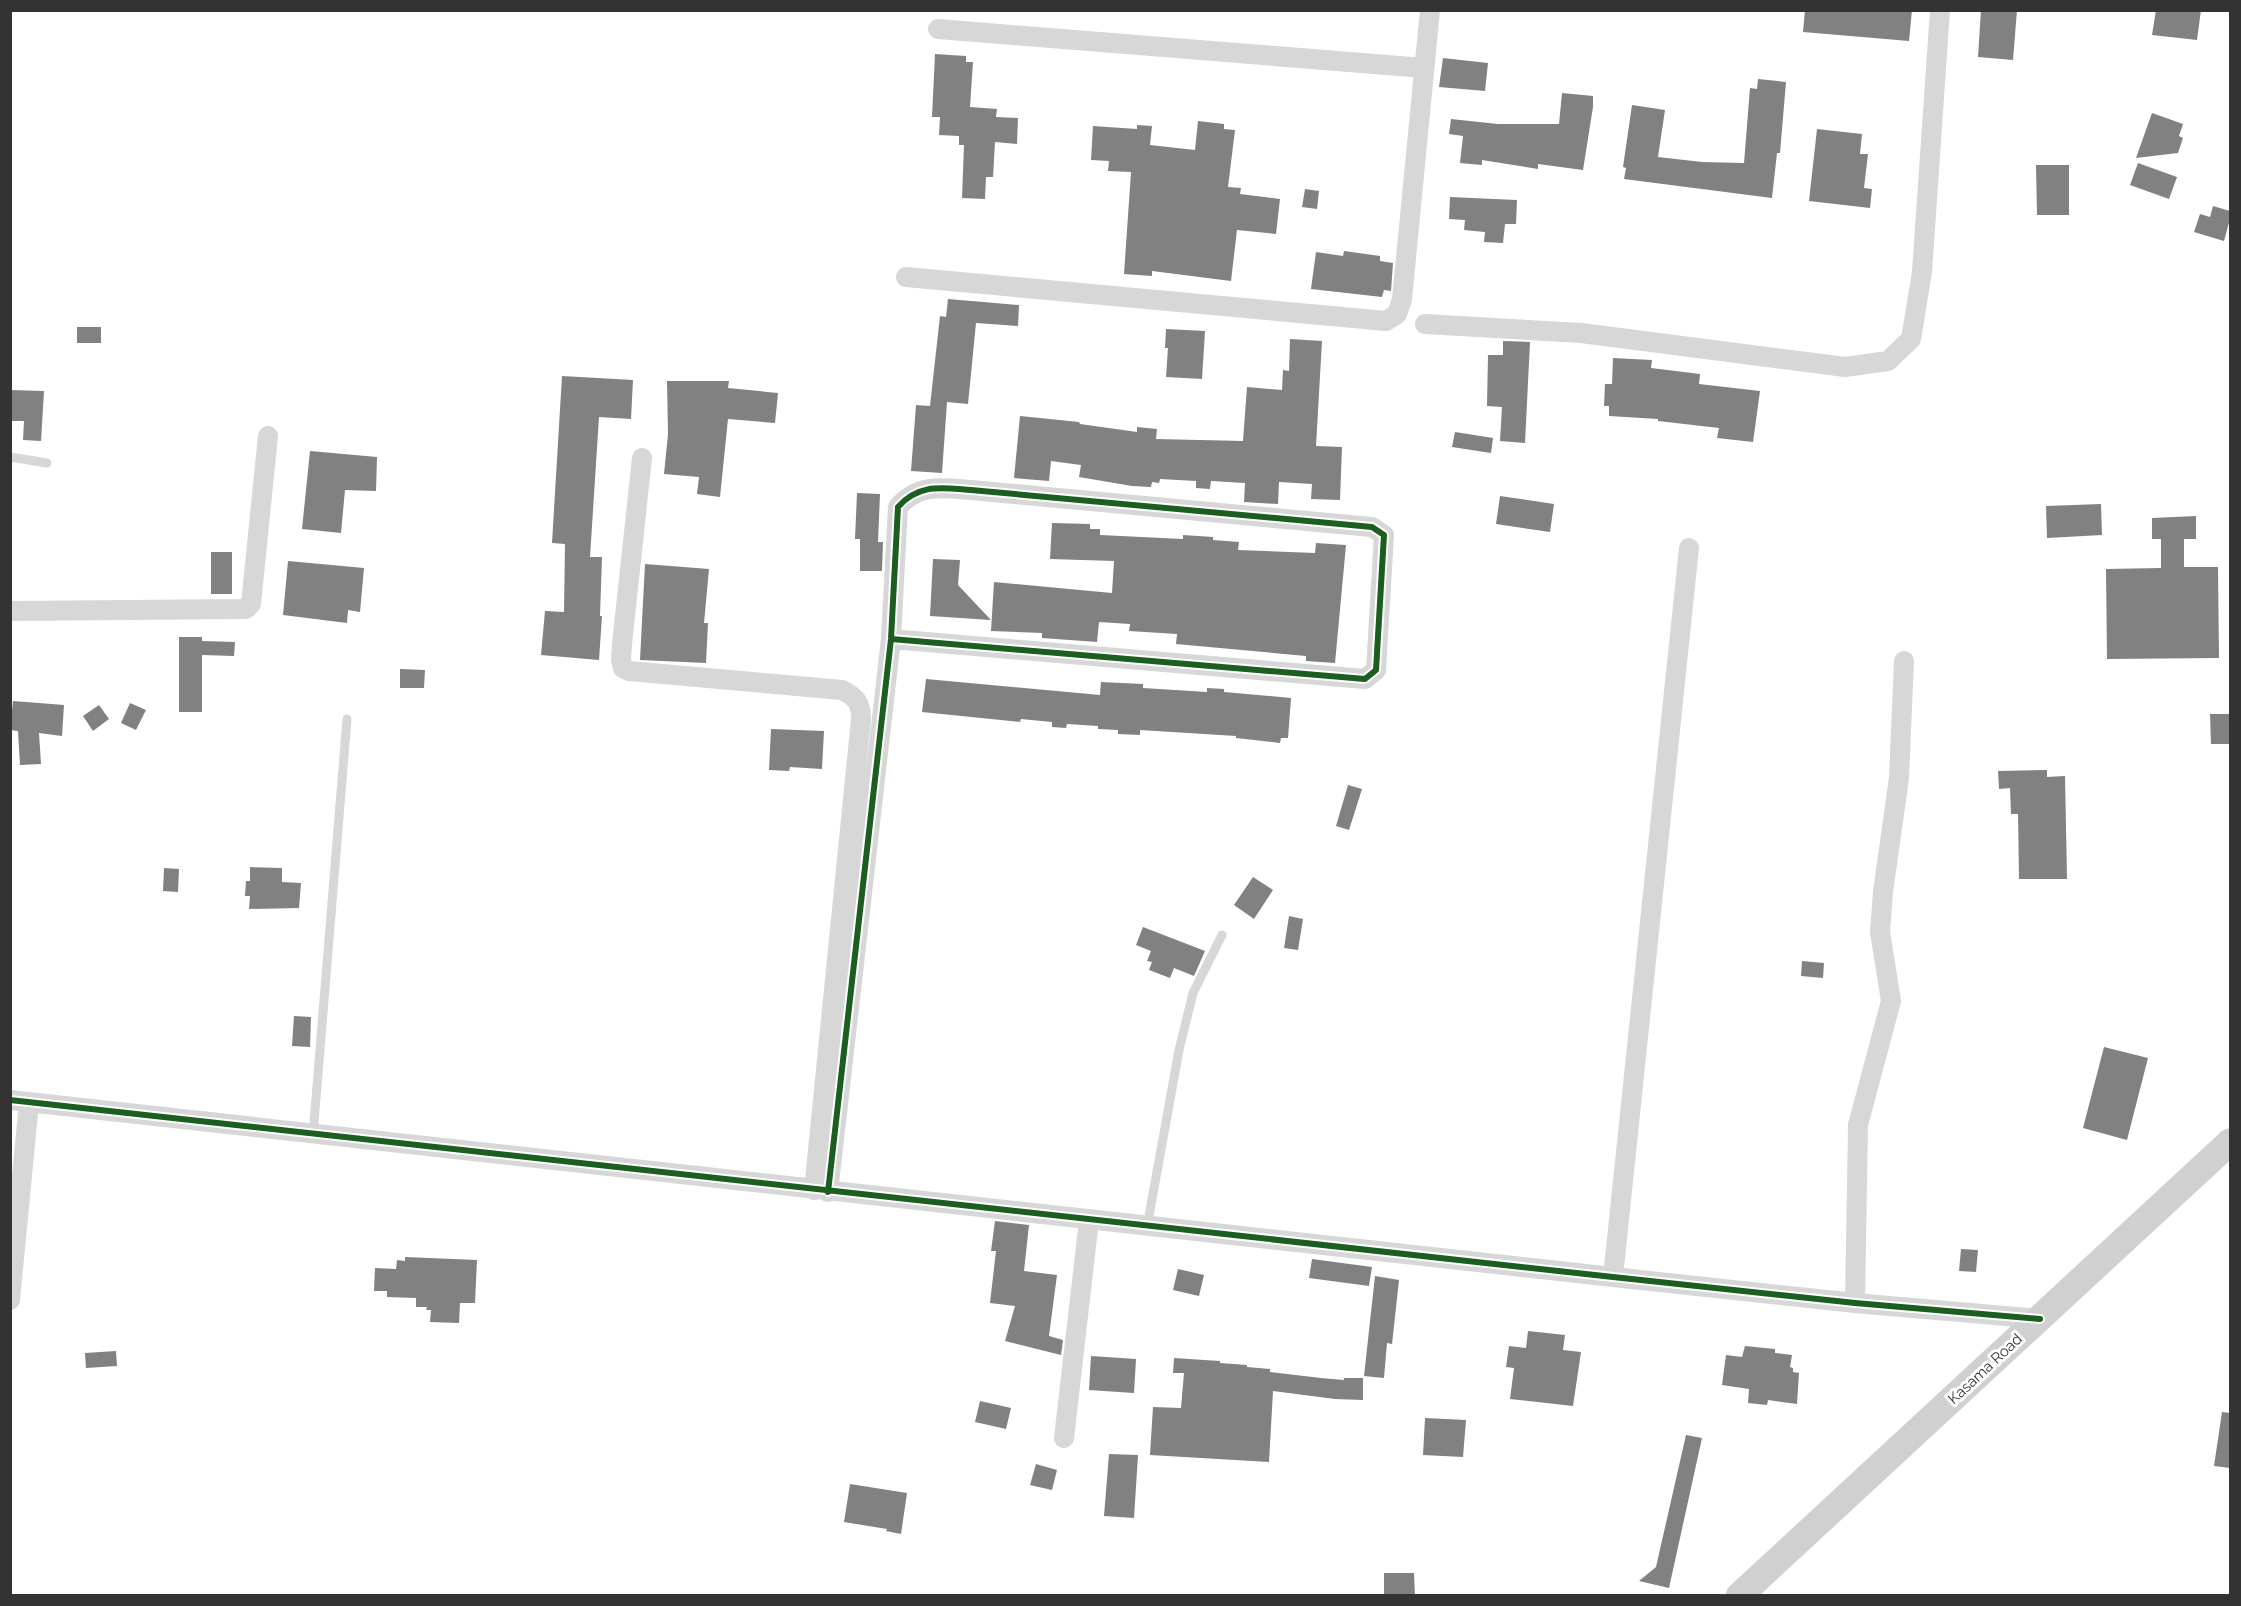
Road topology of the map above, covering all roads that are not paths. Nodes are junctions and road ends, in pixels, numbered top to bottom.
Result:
1 (1430, 10) edge
2 (1940, 10) edge
3 (938, 28) dead end
4 (1424, 68) junction
5 (906, 277) dead end
6 (1425, 324) dead end
7 (268, 436) dead end
8 (10, 457) edge
9 (642, 458) dead end
10 (47, 463) dead end
11 (1689, 548) dead end
12 (10, 611) edge
13 (891, 639) junction
14 (1904, 661) dead end
15 (347, 719) dead end
16 (1222, 935) dead end
17 (20, 1102) edge
18 (313, 1135) junction
19 (2230, 1142) edge
20 (821, 1191) junction
21 (1089, 1220) junction
22 (1147, 1227) junction
23 (1613, 1277) junction
24 (10, 1300) edge
25 (1855, 1303) junction
26 (2040, 1319) junction
27 (1064, 1438) dead end
28 (1739, 1596) edge

1 - 4 street
2 - 6 street
3 - 4 street
4 - 5 street
7 - 12 street
8 - 10 lane
9 - 20 street
11 - 23 street
13 - 13 street
13 - 20 street
14 - 25 street
15 - 18 lane
16 - 22 lane
17 - 18 street
17 - 24 street
18 - 20 street
19 - 26 street, Kasama Road
20 - 21 street
21 - 22 street
21 - 27 street
22 - 23 street
23 - 25 street
25 - 26 street
26 - 28 street, Kasama Road

